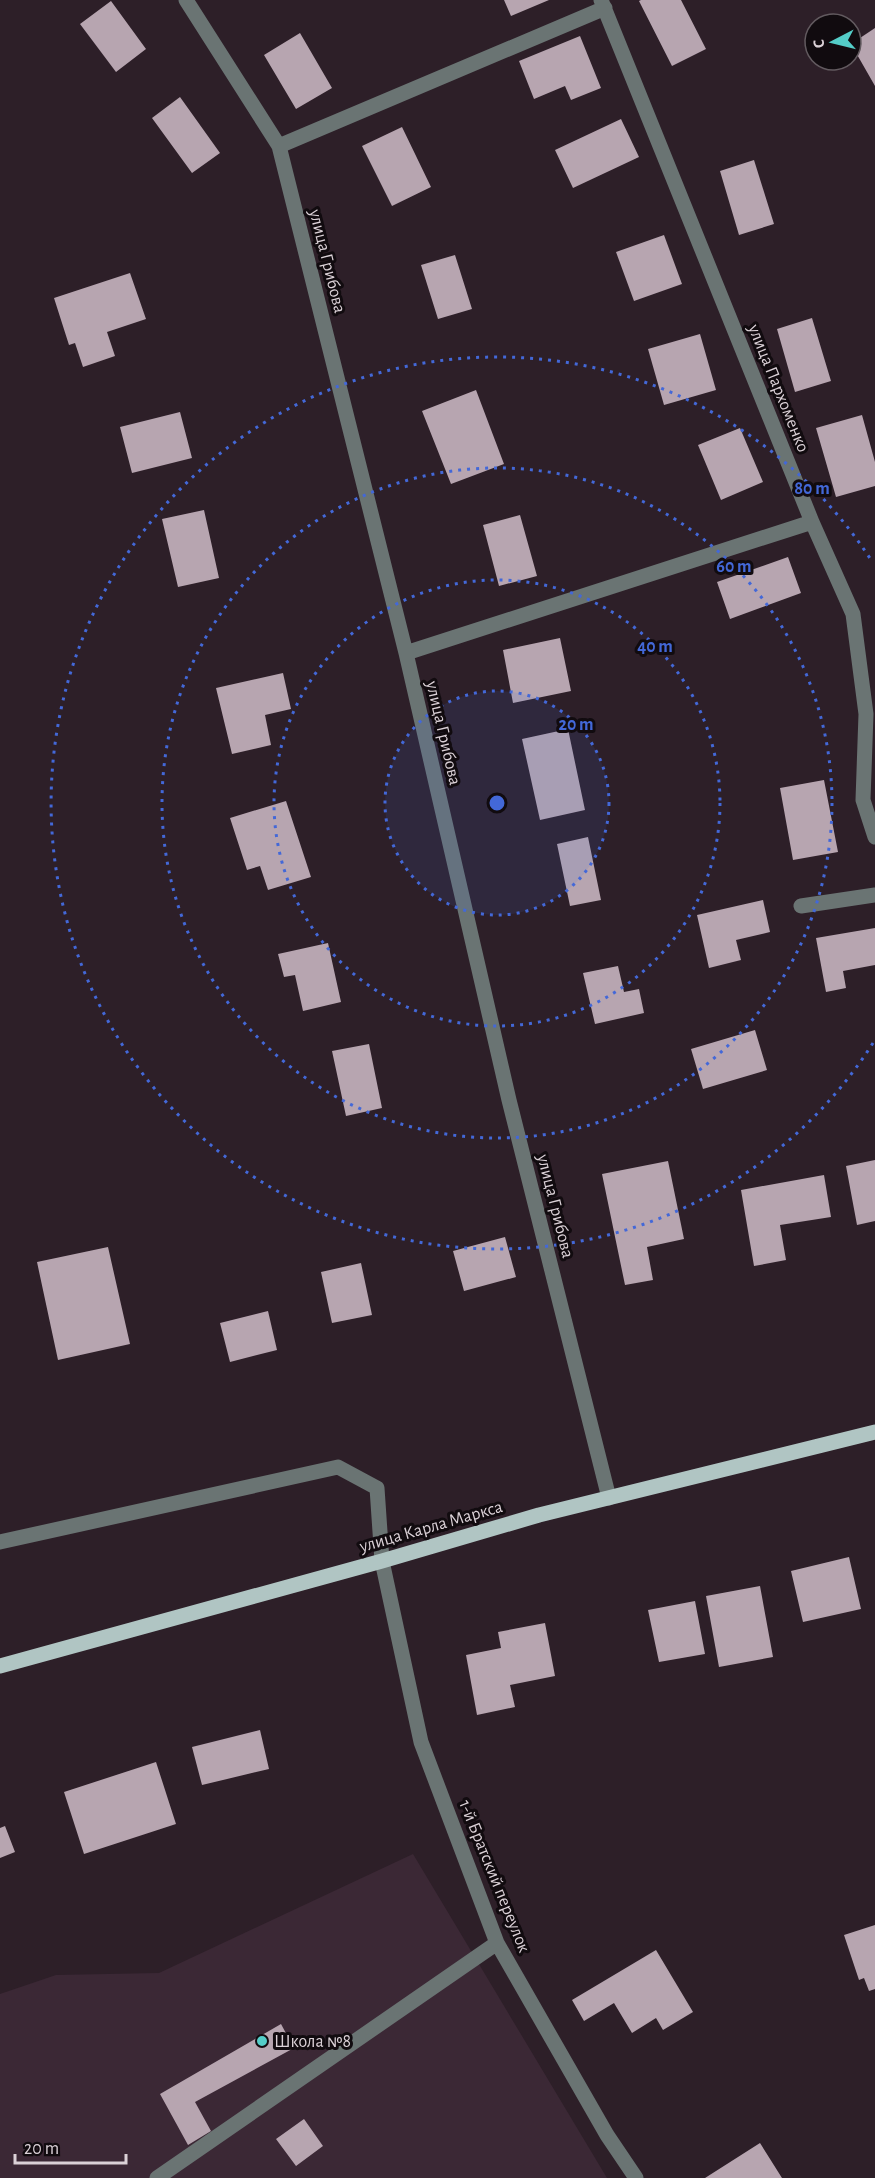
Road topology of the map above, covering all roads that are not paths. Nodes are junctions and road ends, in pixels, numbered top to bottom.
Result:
1 (186, 0) edge
2 (603, 4) edge
3 (279, 146) junction
4 (812, 522) junction
5 (406, 653) junction
6 (875, 837) edge
7 (875, 895) edge
8 (801, 906) dead end
9 (875, 1432) edge
10 (609, 1498) junction
11 (0, 1542) edge
12 (382, 1562) junction
13 (0, 1666) edge
14 (497, 1943) junction
15 (158, 2178) edge
16 (636, 2178) edge

1 - 3 street, улица Грибова
2 - 3 street
2 - 4 street, улица Пархоменко
3 - 5 street, улица Грибова
4 - 5 street
4 - 6 street, улица Пархоменко
5 - 10 street, улица Грибова
7 - 8 street
9 - 10 main road, улица Карла Маркса
10 - 12 main road, улица Карла Маркса
11 - 12 street, 1-й Братский переулок
12 - 13 main road, улица Карла Маркса
12 - 14 street, 1-й Братский переулок
14 - 15 street
14 - 16 street, 1-й Братский переулок

